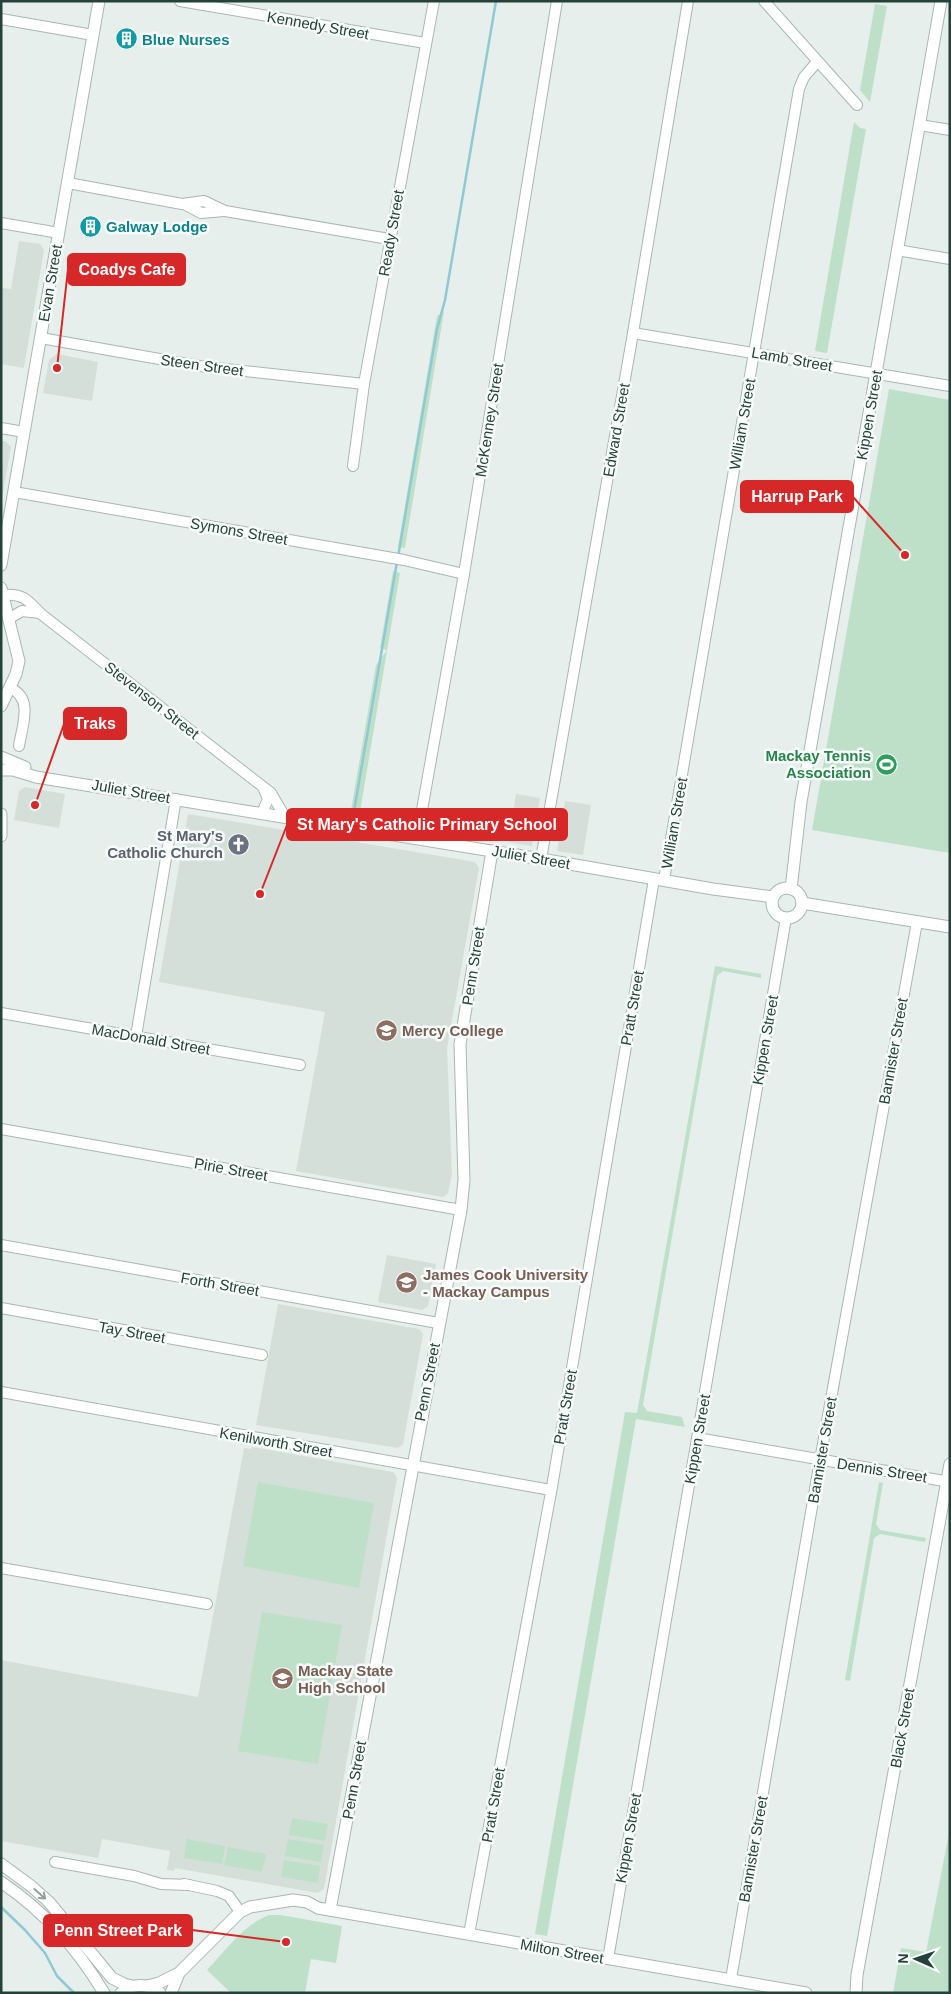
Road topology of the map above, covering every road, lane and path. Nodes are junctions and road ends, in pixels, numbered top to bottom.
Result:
1 (99, 1) edge
2 (180, 1) edge
3 (434, 1) edge
4 (557, 1) edge
5 (688, 1) edge
6 (764, 1) edge
7 (937, 1) edge
8 (941, 2) edge
9 (950, 3) edge
10 (1, 19) edge
11 (93, 35) junction
12 (426, 43) junction
13 (817, 62) junction
14 (857, 104) dead end
15 (920, 125) junction
16 (950, 130) edge
17 (68, 183) junction
18 (1, 223) edge
19 (59, 233) junction
20 (389, 239) junction
21 (897, 250) junction
22 (950, 259) edge
23 (633, 333) junction
24 (41, 338) junction
25 (755, 353) junction
26 (876, 373) junction
27 (364, 384) junction
28 (950, 386) edge
29 (1, 428) edge
30 (24, 432) junction
31 (352, 466) dead end
32 (14, 492) junction
33 (1, 565) edge
34 (464, 574) junction
35 (2, 591) edge
36 (41, 614) junction
37 (10, 618) junction
38 (3, 699) edge
39 (19, 746) dead end
40 (1, 757) edge
41 (1, 770) edge
42 (52, 778) junction
43 (263, 787) junction
44 (176, 799) junction
45 (262, 813) junction
46 (1, 814) edge
47 (285, 817) junction
48 (1, 836) edge
49 (417, 838) junction
50 (492, 851) junction
51 (541, 859) junction
52 (659, 880) junction
53 (791, 889) junction
54 (773, 897) junction
55 (802, 903) junction
56 (786, 918) junction
57 (916, 922) junction
58 (950, 927) edge
59 (1, 1012) edge
60 (136, 1036) junction
61 (300, 1065) dead end
62 (1, 1128) edge
63 (461, 1210) junction
64 (1, 1245) edge
65 (1, 1308) edge
66 (438, 1323) junction
67 (262, 1356) dead end
68 (1, 1392) edge
69 (697, 1438) junction
70 (820, 1460) junction
71 (950, 1464) edge
72 (412, 1465) junction
73 (948, 1481) edge
74 (551, 1490) junction
75 (1, 1568) edge
76 (207, 1604) dead end
77 (55, 1862) dead end
78 (1, 1864) edge
79 (1, 1882) edge
80 (330, 1910) junction
81 (240, 1912) junction
82 (469, 1934) junction
83 (608, 1959) junction
84 (180, 1973) junction
85 (731, 1978) junction
86 (132, 1986) junction
87 (147, 1986) junction
88 (104, 1993) edge
89 (121, 1993) edge
90 (160, 1993) edge
91 (171, 1993) edge
92 (806, 1993) edge
93 (856, 1993) edge

1 - 11 street, Evan Street
2 - 12 street, Kennedy Street
3 - 12 street, Ready Street
4 - 34 street, McKenney Street
5 - 23 street, Edward Street
6 - 13 street
7 - 8 street
8 - 9 street
8 - 15 street, Kippen Street
10 - 11 street
11 - 17 street, Evan Street
12 - 20 street, Ready Street
13 - 14 street
13 - 25 street, William Street
15 - 16 street
15 - 21 street, Kippen Street
17 - 19 street, Evan Street
17 - 20 street
18 - 19 street
19 - 24 street, Evan Street
20 - 27 street, Ready Street
21 - 22 street
21 - 26 street, Kippen Street
23 - 25 street, Lamb Street
23 - 51 street, Edward Street
24 - 27 street, Steen Street
24 - 30 street, Evan Street
25 - 26 street, Lamb Street
25 - 52 street, William Street
26 - 28 street, Lamb Street
26 - 53 street, Kippen Street
27 - 31 street, Ready Street
29 - 30 street
30 - 32 street, Evan Street
32 - 33 street, Evan Street
32 - 34 street, Symons Street
34 - 49 street, McKenney Street
35 - 36 street, Stevenson Street
35 - 37 street
36 - 37 street
36 - 43 street, Stevenson Street
37 - 38 street
38 - 39 street
40 - 42 street, Juliet Street
41 - 42 street, Juliet Street
42 - 44 street, Juliet Street
43 - 45 street
43 - 47 street, Stevenson Street
44 - 45 street, Juliet Street
44 - 60 street
45 - 47 street, Juliet Street
46 - 48 street
47 - 49 street, Juliet Street
49 - 50 street, Juliet Street
50 - 51 street, Juliet Street
50 - 63 street, Penn Street
51 - 52 street, Juliet Street
52 - 54 street, Juliet Street
52 - 74 street, Pratt Street
53 - 54 street
53 - 55 street
54 - 56 street
55 - 56 street
55 - 57 street
56 - 69 street, Kippen Street
57 - 58 street
57 - 70 street, Bannister Street
59 - 60 street, MacDonald Street
60 - 61 street, MacDonald Street
62 - 63 street, Pirie Street
63 - 66 street, Penn Street
64 - 66 street, Forth Street
65 - 67 street, Tay Street
66 - 72 street, Penn Street
68 - 72 street, Kenilworth Street
69 - 70 street, Dennis Street
69 - 83 street, Kippen Street
70 - 73 street, Dennis Street
70 - 85 street, Bannister Street
71 - 73 street, Black Street
72 - 74 street, Kenilworth Street
72 - 80 street, Penn Street
73 - 93 street, Black Street
74 - 82 street, Pratt Street
75 - 76 street
77 - 81 street
78 -> 86 street
79 - 88 street
80 - 81 street, Milton Street
80 - 82 street, Milton Street
81 - 84 street
82 - 83 street, Milton Street
83 - 85 street, Milton Street
84 - 87 street
84 - 91 street
85 - 92 street, Milton Street
86 - 87 street
86 - 89 street
87 - 90 street

